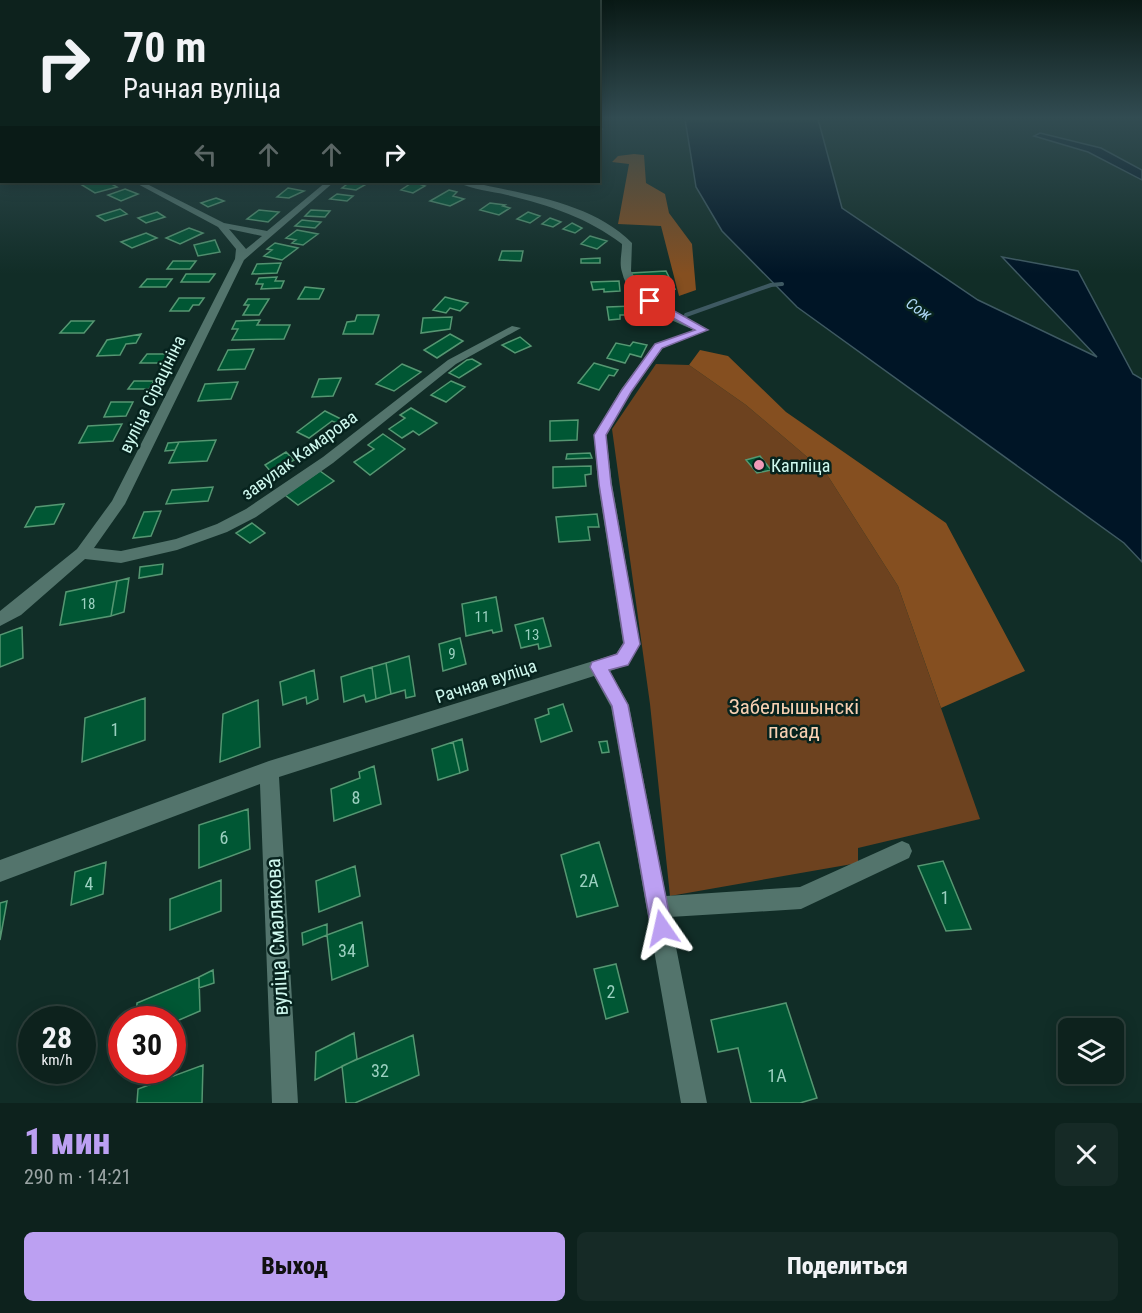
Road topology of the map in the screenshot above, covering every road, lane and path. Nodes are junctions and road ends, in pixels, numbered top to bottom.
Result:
1 (140, 183) edge
2 (325, 183) edge
3 (466, 183) edge
4 (221, 225) junction
5 (267, 234) junction
6 (240, 259) junction
7 (516, 328) dead end
8 (82, 553) junction
9 (0, 619) edge
10 (598, 667) junction
11 (269, 771) junction
12 (902, 851) dead end
13 (0, 871) edge
14 (658, 907) junction
15 (285, 1103) edge
16 (694, 1103) edge

1 - 4 street
2 - 5 street, вуліца Сірацініна
3 - 10 street, Рачная вуліца
4 - 5 street
4 - 6 street
5 - 6 street, вуліца Сірацініна
6 - 8 street, вуліца Сірацініна
7 - 8 street, завулак Камарова
8 - 9 street, вуліца Сірацініна
10 - 11 street, Рачная вуліца
10 - 14 street
11 - 13 street, Рачная вуліца
11 - 15 street, вуліца Смалякова
12 - 14 street
14 - 16 street

